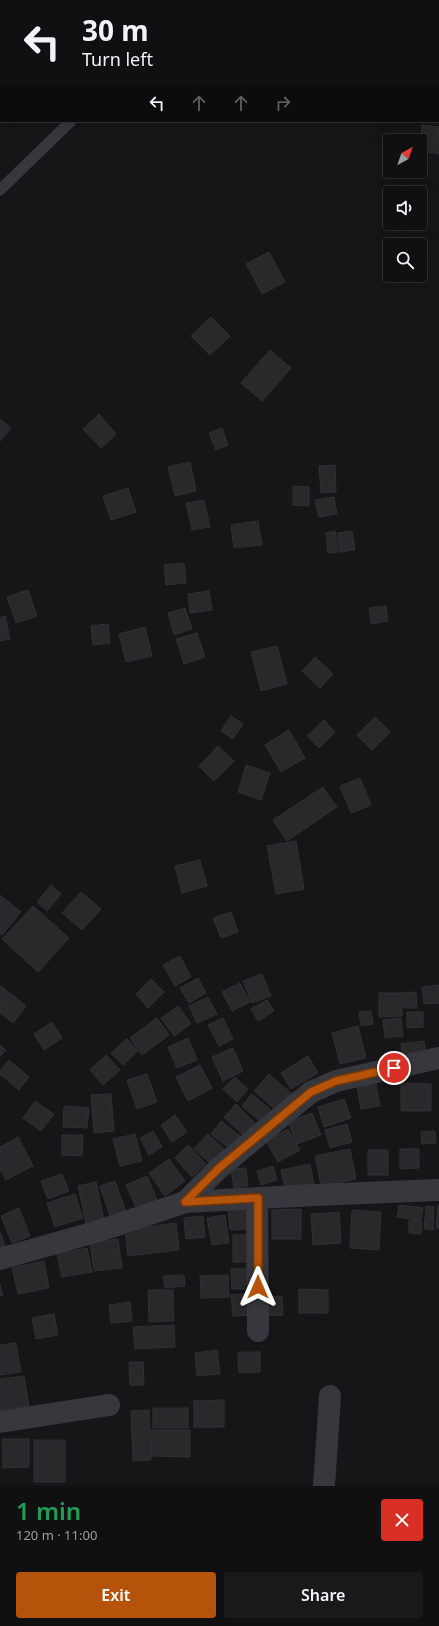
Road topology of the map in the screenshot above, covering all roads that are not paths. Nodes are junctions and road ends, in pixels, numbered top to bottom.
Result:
1 (70, 122) edge
2 (0, 190) edge
3 (439, 1058) edge
4 (439, 1190) edge
5 (258, 1198) junction
6 (185, 1202) junction
7 (0, 1259) edge
8 (258, 1331) dead end
9 (330, 1396) dead end
10 (109, 1405) dead end
11 (0, 1422) edge
12 (324, 1486) edge

1 - 2 lane
3 - 6 street
4 - 5 street
5 - 6 street
5 - 8 street
6 - 7 street
9 - 12 street
10 - 11 street

